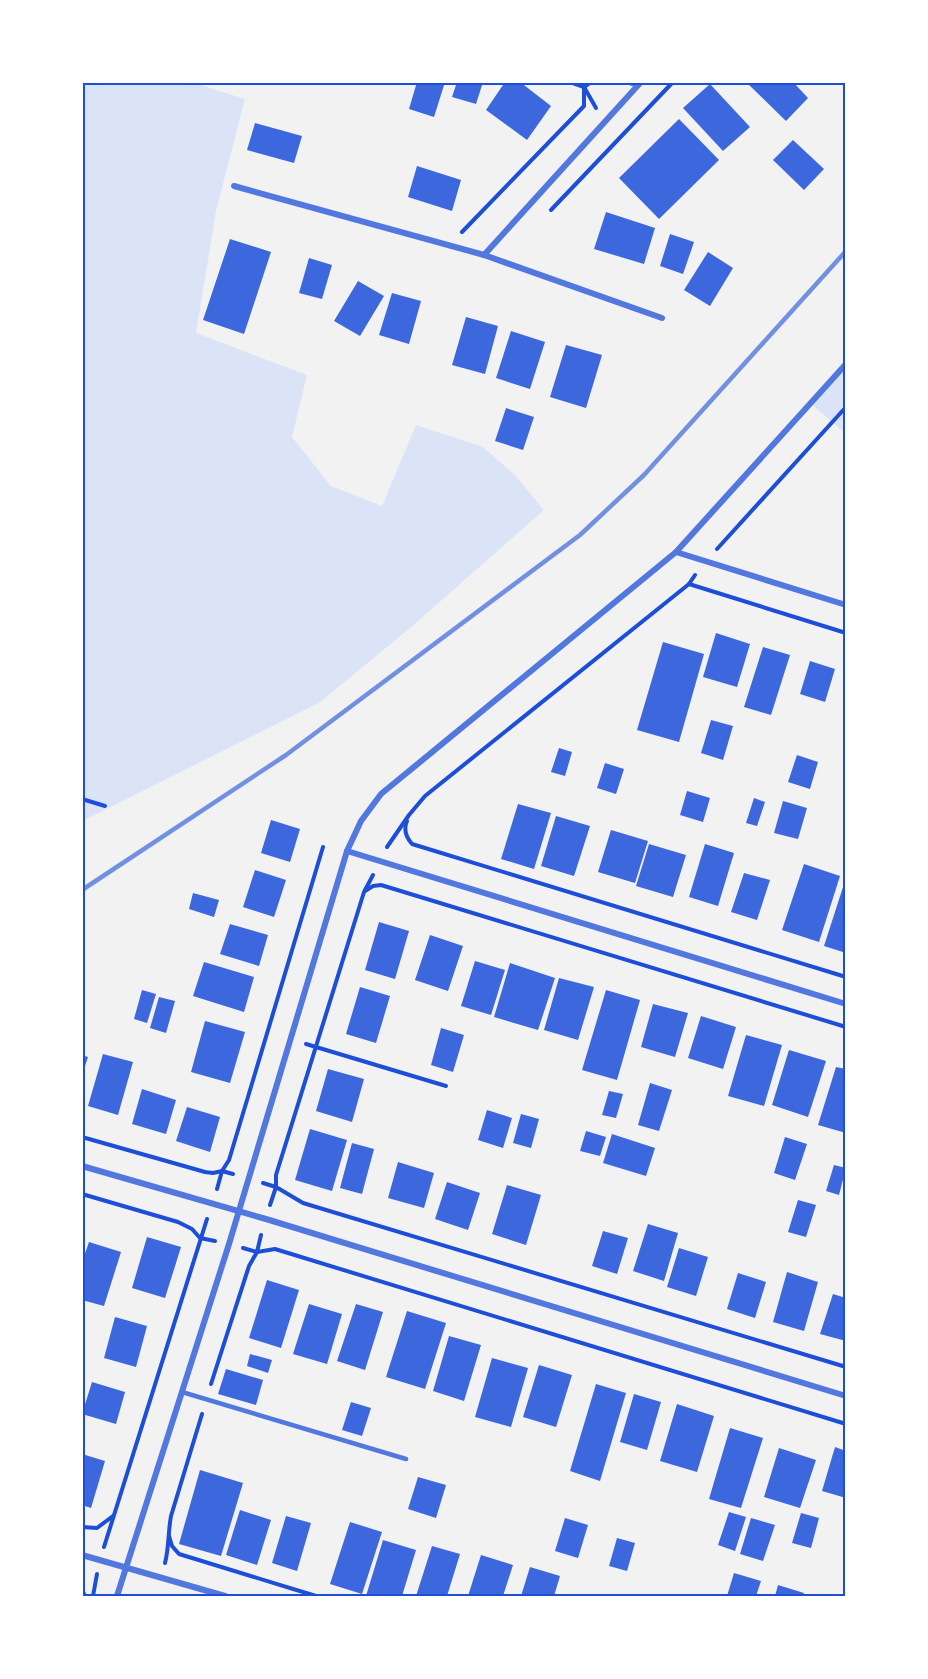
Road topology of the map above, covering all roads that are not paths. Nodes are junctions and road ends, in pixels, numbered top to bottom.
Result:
1 (629, 82) edge
2 (640, 84) edge
3 (234, 186) dead end
4 (484, 255) junction
5 (662, 318) dead end
6 (846, 364) edge
7 (676, 552) junction
8 (846, 605) edge
9 (347, 851) junction
10 (846, 1004) edge
11 (82, 1166) edge
12 (239, 1211) junction
13 (182, 1392) junction
14 (846, 1396) edge
15 (406, 1459) dead end
16 (82, 1556) edge
17 (126, 1568) junction
18 (117, 1596) edge
19 (225, 1596) edge

1 - 2 street
2 - 4 street
3 - 4 street
4 - 5 street
6 - 7 street
7 - 8 street
7 - 9 street
9 - 10 street
9 - 12 street
11 - 12 street
12 - 13 street
12 - 14 street
13 - 15 lane
13 - 17 street
16 - 17 street
17 - 18 street
17 - 19 street

